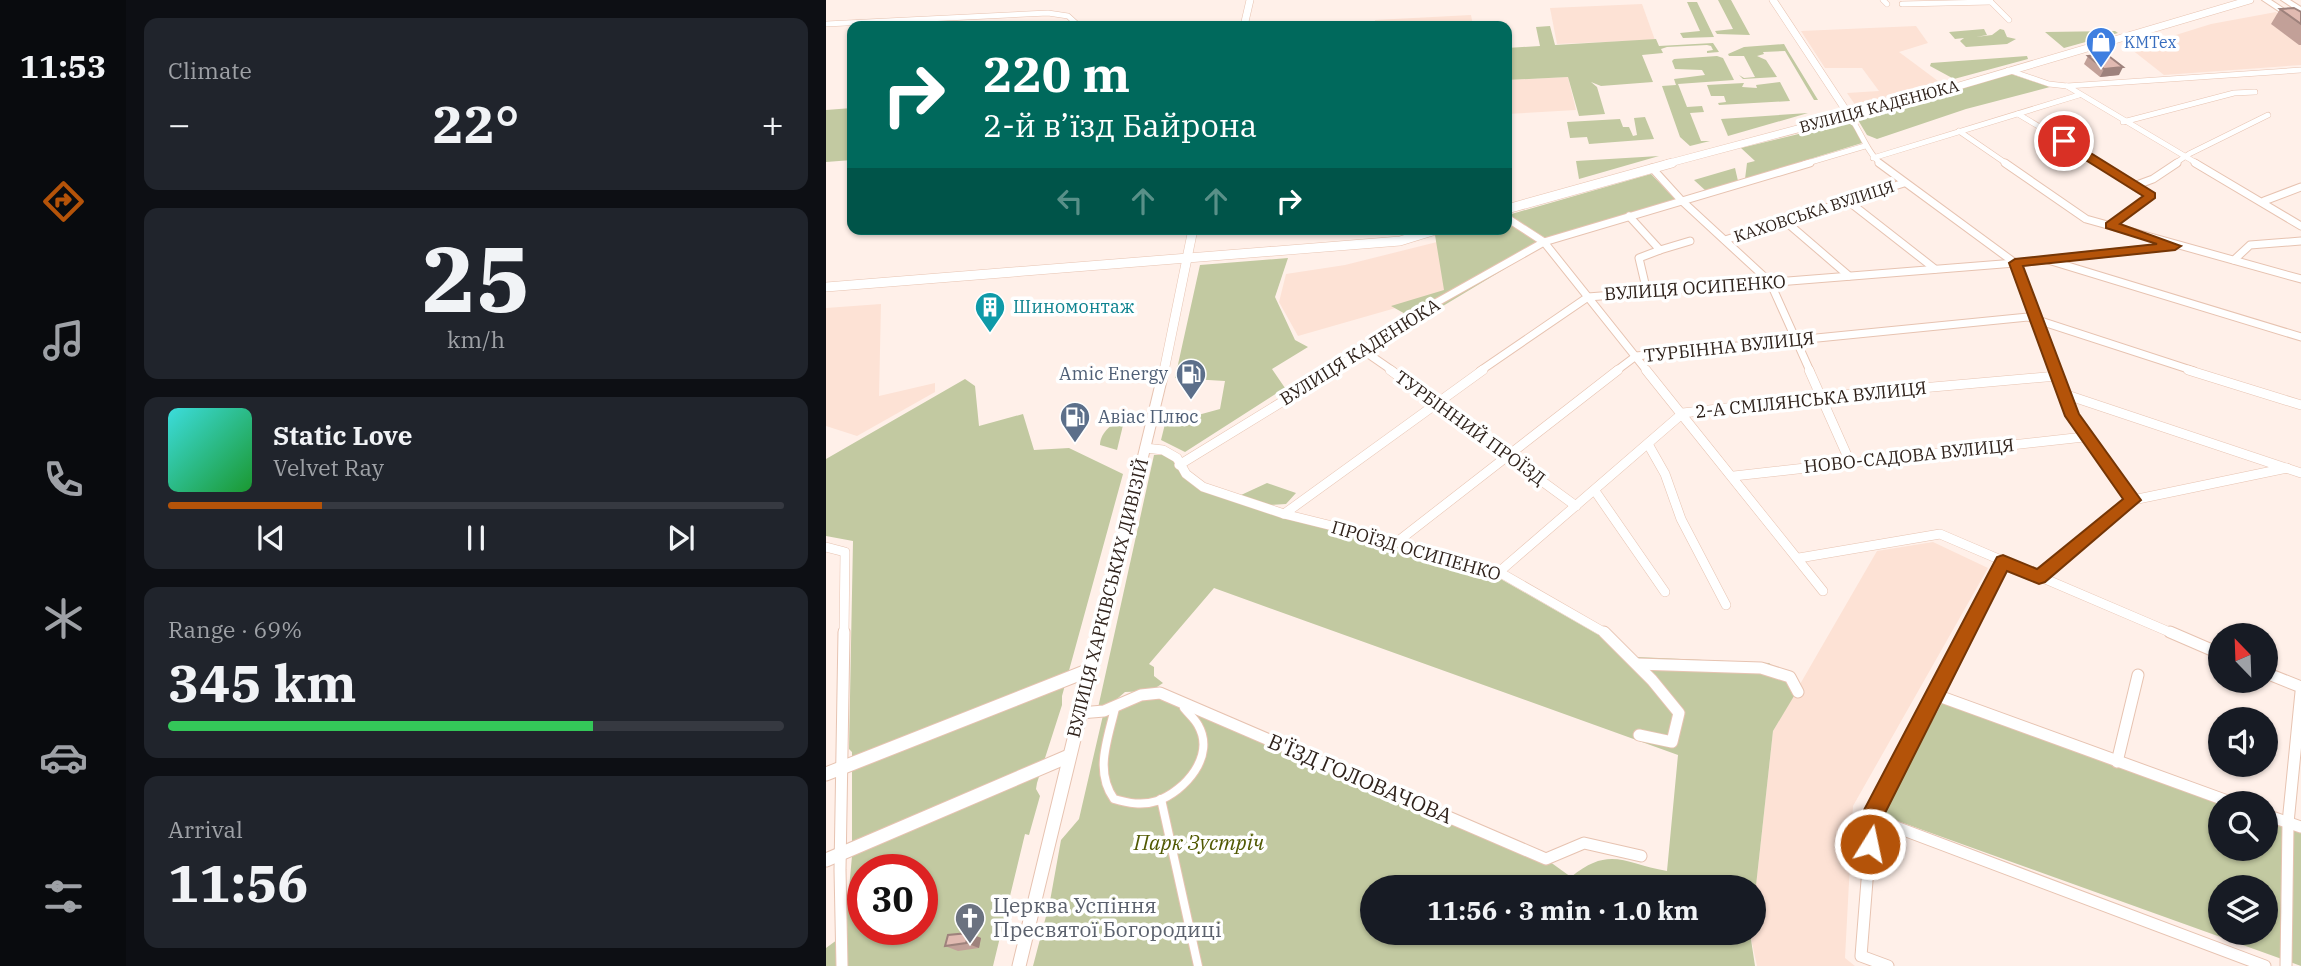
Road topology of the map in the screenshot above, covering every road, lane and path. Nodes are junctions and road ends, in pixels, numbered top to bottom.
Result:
1 (1251, 0) edge
2 (1773, 0) edge
3 (2250, 0) edge
4 (2266, 0) edge
5 (2285, 0) edge
6 (1990, 1) edge
7 (1902, 4) dead end
8 (2301, 10) edge
9 (2009, 20) dead end
10 (887, 21) edge
11 (1074, 21) edge
12 (1245, 21) edge
13 (847, 23) edge
14 (826, 24) edge
15 (2301, 24) edge
16 (2008, 70) junction
17 (2301, 70) edge
18 (2067, 86) junction
19 (2255, 92) dead end
20 (2079, 95) junction
21 (2018, 114) junction
22 (1849, 115) junction
23 (2268, 116) dead end
24 (2123, 122) junction
25 (1959, 131) junction
26 (1865, 146) junction
27 (2183, 157) junction
28 (1873, 158) junction
29 (1653, 168) junction
30 (1904, 183) junction
31 (2134, 186) junction
32 (2301, 187) edge
33 (1681, 200) junction
34 (1848, 201) junction
35 (2264, 201) junction
36 (1512, 208) edge
37 (1629, 216) junction
38 (1512, 221) edge
39 (1785, 221) junction
40 (2111, 225) junction
41 (2301, 226) edge
42 (1192, 235) edge
43 (1420, 235) edge
44 (1725, 240) junction
45 (1690, 241) dead end
46 (2301, 241) edge
47 (1544, 242) junction
48 (2175, 246) junction
49 (1660, 250) junction
50 (1187, 258) junction
51 (2045, 259) junction
52 (2234, 260) junction
53 (2015, 263) junction
54 (1934, 270) junction
55 (1849, 276) junction
56 (2301, 279) edge
57 (1770, 282) junction
58 (826, 287) edge
59 (1647, 292) junction
60 (1588, 296) junction
61 (2037, 322) junction
62 (2301, 337) edge
63 (1795, 339) junction
64 (1364, 351) junction
65 (1636, 356) junction
66 (2057, 376) junction
67 (2064, 394) junction
68 (1820, 397) junction
69 (1436, 402) junction
70 (2301, 405) edge
71 (1683, 413) junction
72 (2084, 437) junction
73 (1648, 444) junction
74 (1145, 448) junction
75 (1508, 454) junction
76 (1850, 462) junction
77 (1179, 464) junction
78 (2287, 468) junction
79 (2301, 473) edge
80 (1734, 476) junction
81 (1595, 491) junction
82 (2133, 500) junction
83 (1576, 506) junction
84 (1284, 514) junction
85 (1397, 542) junction
86 (826, 547) edge
87 (1799, 558) junction
88 (2003, 562) junction
89 (1499, 572) junction
90 (2039, 577) junction
91 (1824, 591) dead end
92 (1665, 592) dead end
93 (1726, 605) dead end
94 (2208, 648) edge
95 (1635, 663) junction
96 (1091, 669) junction
97 (2138, 676) dead end
98 (2278, 679) edge
99 (2301, 690) edge
100 (1798, 692) dead end
101 (1936, 695) junction
102 (1173, 699) junction
103 (1115, 706) junction
104 (1080, 713) junction
105 (1639, 735) dead end
106 (1069, 756) junction
107 (2117, 762) junction
108 (842, 768) junction
109 (826, 774) edge
110 (2208, 794) edge
111 (1161, 799) junction
112 (1872, 818) junction
113 (2278, 819) edge
114 (2288, 823) junction
115 (2301, 827) edge
116 (841, 853) junction
117 (1641, 856) dead end
118 (826, 860) edge
119 (842, 966) edge
120 (1019, 966) edge
121 (1198, 966) edge
122 (1888, 966) edge
123 (2265, 966) edge
124 (2286, 966) edge

1 - 12 street
2 - 22 street
3 - 16 street, ВУЛИЦЯ КАДЕНЮКА
4 - 15 main road
5 - 8 main road
6 - 7 street
6 - 9 street
10 - 11 street
13 - 14 street
16 - 18 street
16 - 22 street, ВУЛИЦЯ КАДЕНЮКА
17 - 18 street
18 - 20 street
19 - 24 street
20 - 21 street
20 - 24 street
21 - 25 street
21 - 31 street
22 - 26 street
22 - 29 street, ВУЛИЦЯ КАДЕНЮКА
23 - 27 street
24 - 27 street
25 - 28 street
25 - 40 street
26 - 28 street
26 - 33 street, ВУЛИЦЯ КАДЕНЮКА
27 - 31 street
27 - 35 street
28 - 30 street
29 - 33 street
29 - 36 street, ВУЛИЦЯ КАДЕНЮКА
30 - 34 street, КАХОВСЬКА ВУЛИЦЯ
30 - 53 street
31 - 40 street
32 - 35 street
33 - 37 street, ВУЛИЦЯ КАДЕНЮКА
33 - 44 street
34 - 39 street, КАХОВСЬКА ВУЛИЦЯ
34 - 54 street
35 - 41 street
37 - 47 street, ВУЛИЦЯ КАДЕНЮКА
37 - 49 street
38 - 47 street
39 - 44 street, КАХОВСЬКА ВУЛИЦЯ
39 - 55 street
40 - 48 street
42 - 50 street, ВУЛИЦЯ ХАРКІВСЬКИХ ДИВІЗІЙ
43 - 50 street
44 - 57 street
45 - 49 street
46 - 52 street
47 - 60 street
47 - 64 street, ВУЛИЦЯ КАДЕНЮКА
48 - 51 street, ВУЛИЦЯ ОСИПЕНКО
48 - 52 street
49 - 59 street
50 - 58 street
50 - 74 street, ВУЛИЦЯ ХАРКІВСЬКИХ ДИВІЗІЙ
51 - 53 street, ВУЛИЦЯ ОСИПЕНКО
51 - 62 street
52 - 56 street
53 - 54 street, ВУЛИЦЯ ОСИПЕНКО
53 - 61 street
54 - 55 street, ВУЛИЦЯ ОСИПЕНКО
55 - 57 street, ВУЛИЦЯ ОСИПЕНКО
57 - 59 street, ВУЛИЦЯ ОСИПЕНКО
57 - 63 street
59 - 60 street, ВУЛИЦЯ ОСИПЕНКО
60 - 65 street
60 - 69 street, ВУЛИЦЯ ОСИПЕНКО
61 - 63 street, ТУРБІННА ВУЛИЦЯ
61 - 66 street
61 - 70 street, ТУРБІННА ВУЛИЦЯ
63 - 65 street, ТУРБІННА ВУЛИЦЯ
63 - 68 street
64 - 69 street, ТУРБІННИЙ ПРОЇЗД
64 - 77 street, ВУЛИЦЯ КАДЕНЮКА
65 - 71 street
65 - 75 street, ТУРБІННА ВУЛИЦЯ
66 - 67 street
66 - 68 street, 2-А СМІЛЯНСЬКА ВУЛИЦЯ
67 - 72 street
67 - 78 street
68 - 71 street, 2-А СМІЛЯНСЬКА ВУЛИЦЯ
68 - 76 street
69 - 75 street, ТУРБІННИЙ ПРОЇЗД
69 - 84 street, ВУЛИЦЯ ОСИПЕНКО
71 - 73 street, 2-А СМІЛЯНСЬКА ВУЛИЦЯ
71 - 80 street
72 - 76 street, НОВО-САДОВА ВУЛИЦЯ
72 - 82 street
73 - 81 street, 2-А СМІЛЯНСЬКА ВУЛИЦЯ
73 - 93 street
74 - 77 street, ПРОЇЗД ОСИПЕНКО
74 - 96 street, ВУЛИЦЯ ХАРКІВСЬКИХ ДИВІЗІЙ
75 - 83 street, ТУРБІННИЙ ПРОЇЗД
75 - 85 street, ТУРБІННА ВУЛИЦЯ
76 - 80 street, НОВО-САДОВА ВУЛИЦЯ
77 - 84 street, ПРОЇЗД ОСИПЕНКО
78 - 79 street
78 - 82 street
80 - 87 street
81 - 83 street, 2-А СМІЛЯНСЬКА ВУЛИЦЯ
81 - 92 street
82 - 90 street
83 - 89 street, 2-А СМІЛЯНСЬКА ВУЛИЦЯ
84 - 85 street, ПРОЇЗД ОСИПЕНКО
85 - 89 street, ПРОЇЗД ОСИПЕНКО
86 - 108 street
87 - 88 street
87 - 91 street
88 - 90 street
88 - 101 street
89 - 95 street, ПРОЇЗД ОСИПЕНКО
90 - 94 street
95 - 100 street
95 - 105 street, ПРОЇЗД ОСИПЕНКО
96 - 104 street, ВУЛИЦЯ ХАРКІВСЬКИХ ДИВІЗІЙ
96 - 108 street
97 - 107 street
98 - 99 street
99 - 114 street
101 - 107 street
101 - 112 street
102 - 103 street, В'ЇЗД ГОЛОВАЧОВА
102 - 111 street
102 - 117 street, В'ЇЗД ГОЛОВАЧОВА
103 - 104 street, В'ЇЗД ГОЛОВАЧОВА
103 - 111 street
104 - 106 street, ВУЛИЦЯ ХАРКІВСЬКИХ ДИВІЗІЙ
106 - 116 street
106 - 120 street, ВУЛИЦЯ ХАРКІВСЬКИХ ДИВІЗІЙ
107 - 110 street
108 - 109 street
108 - 116 street
111 - 121 street
112 - 122 street
112 - 123 street
113 - 114 street
114 - 115 street
114 - 124 street
116 - 118 street
116 - 119 street

